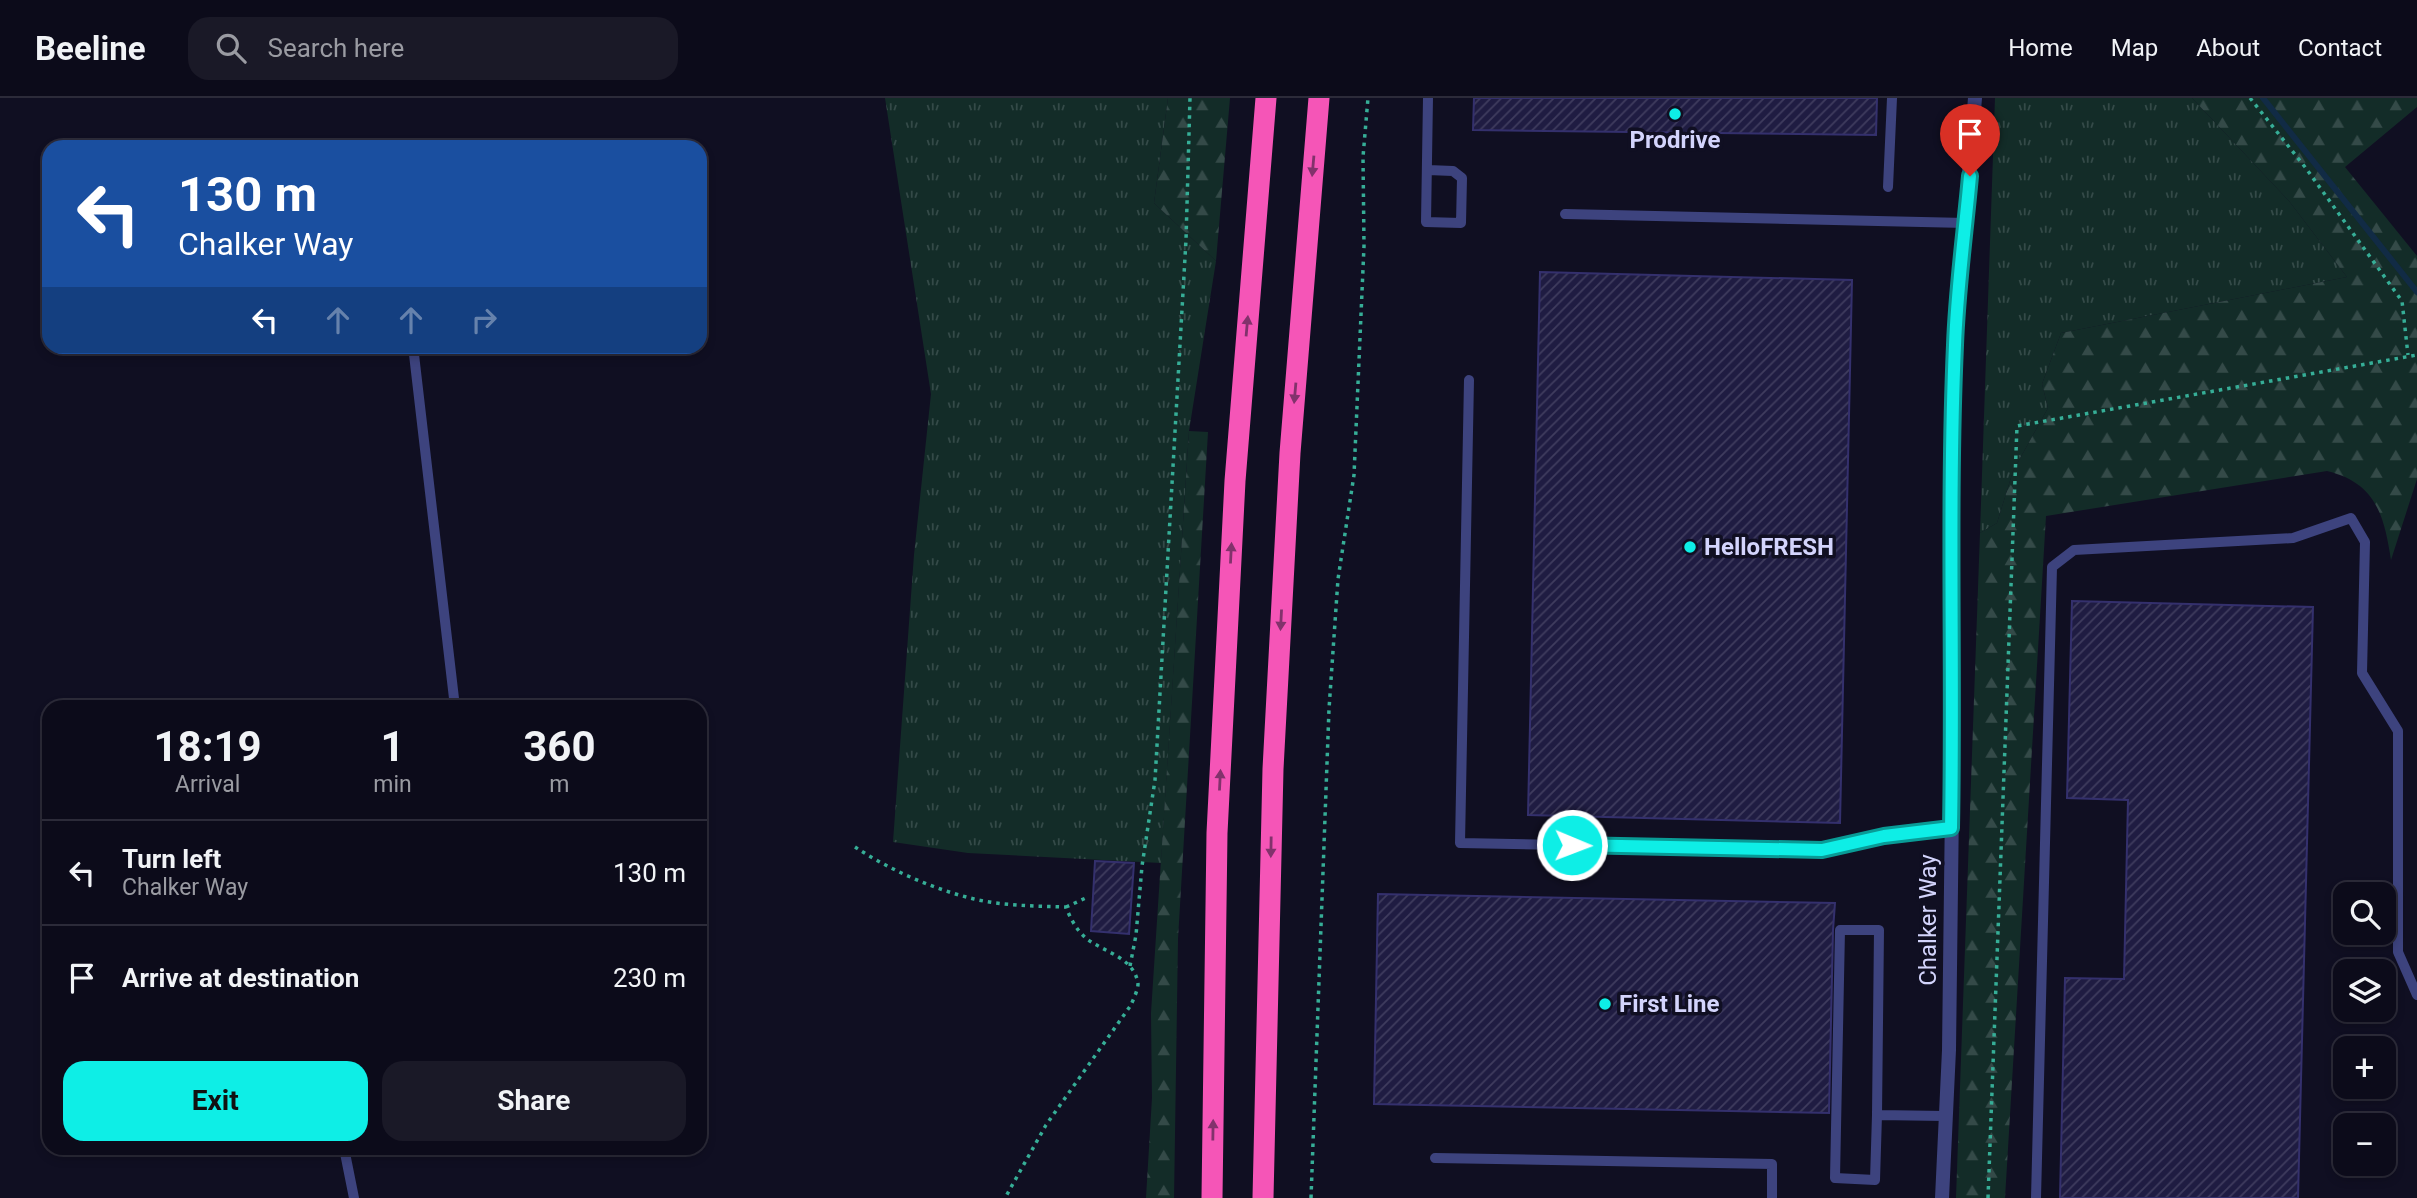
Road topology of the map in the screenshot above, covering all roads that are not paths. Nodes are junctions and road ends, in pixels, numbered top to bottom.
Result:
1 (1266, 98) edge
2 (1319, 98) edge
3 (1428, 98) edge
4 (1892, 98) edge
5 (1975, 98) edge
6 (1428, 170) junction
7 (1888, 187) dead end
8 (1565, 214) dead end
9 (1966, 223) junction
10 (414, 354) edge
11 (1469, 380) dead end
12 (454, 700) edge
13 (1951, 828) junction
14 (1884, 836) joint
15 (2417, 995) edge
16 (1877, 1115) junction
17 (1945, 1116) junction
18 (345, 1155) edge
19 (1434, 1158) dead end
20 (354, 1198) edge
21 (1212, 1198) edge
22 (1263, 1198) edge
23 (1772, 1198) edge
24 (1942, 1198) edge
25 (2036, 1198) edge

21 -> 1 highway
2 -> 22 highway
3 - 6 lane
4 - 7 lane
5 - 9 street, Chalker Way
6 - 6 lane
8 - 9 lane
9 - 13 street, Chalker Way
10 - 12 lane
11 - 14 lane
13 - 14 street
13 - 17 street, Chalker Way
15 - 25 lane
16 - 16 lane
16 - 17 lane
17 - 24 street, Chalker Way
18 - 20 lane
19 - 23 lane

